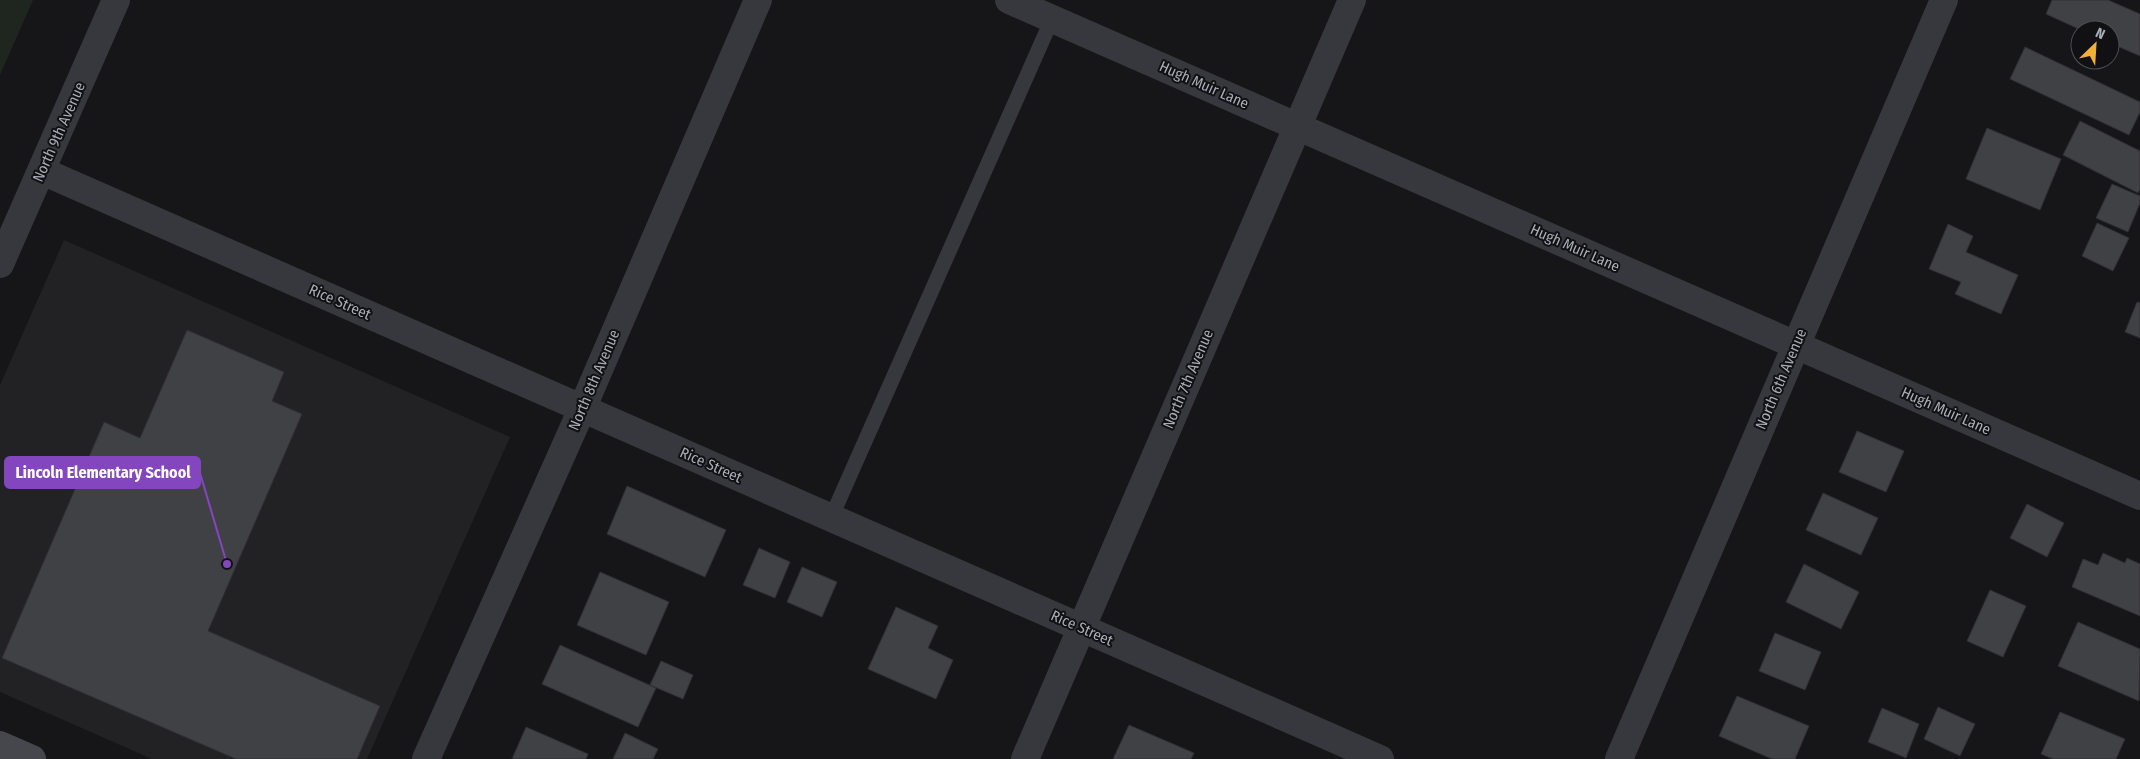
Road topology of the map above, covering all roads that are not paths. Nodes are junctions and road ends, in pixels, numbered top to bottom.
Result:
1 (116, 0) edge
2 (758, 0) edge
3 (1009, 0) edge
4 (1352, 0) edge
5 (1944, 0) edge
6 (1052, 19) junction
7 (1297, 126) junction
8 (42, 171) junction
9 (0, 264) edge
10 (1796, 345) junction
11 (582, 409) junction
12 (2140, 496) edge
13 (831, 518) junction
14 (1082, 628) junction
15 (0, 745) edge
16 (32, 759) edge
17 (426, 759) edge
18 (1025, 759) edge
19 (1380, 759) edge
20 (1618, 759) edge

1 - 8 street, North 9th Avenue
2 - 11 street, North 8th Avenue
3 - 6 street, Hugh Muir Lane
4 - 7 street, North 7th Avenue
5 - 10 street, North 6th Avenue
6 - 7 street, Hugh Muir Lane
6 - 13 lane
7 - 10 street, Hugh Muir Lane
7 - 14 street, North 7th Avenue
8 - 9 street, North 9th Avenue
8 - 11 street, Rice Street
10 - 12 street, Hugh Muir Lane
10 - 20 street, North 6th Avenue
11 - 13 street, Rice Street
11 - 17 street, North 8th Avenue
13 - 14 street, Rice Street
14 - 18 street, North 7th Avenue
14 - 19 street, Rice Street
15 - 16 main road

